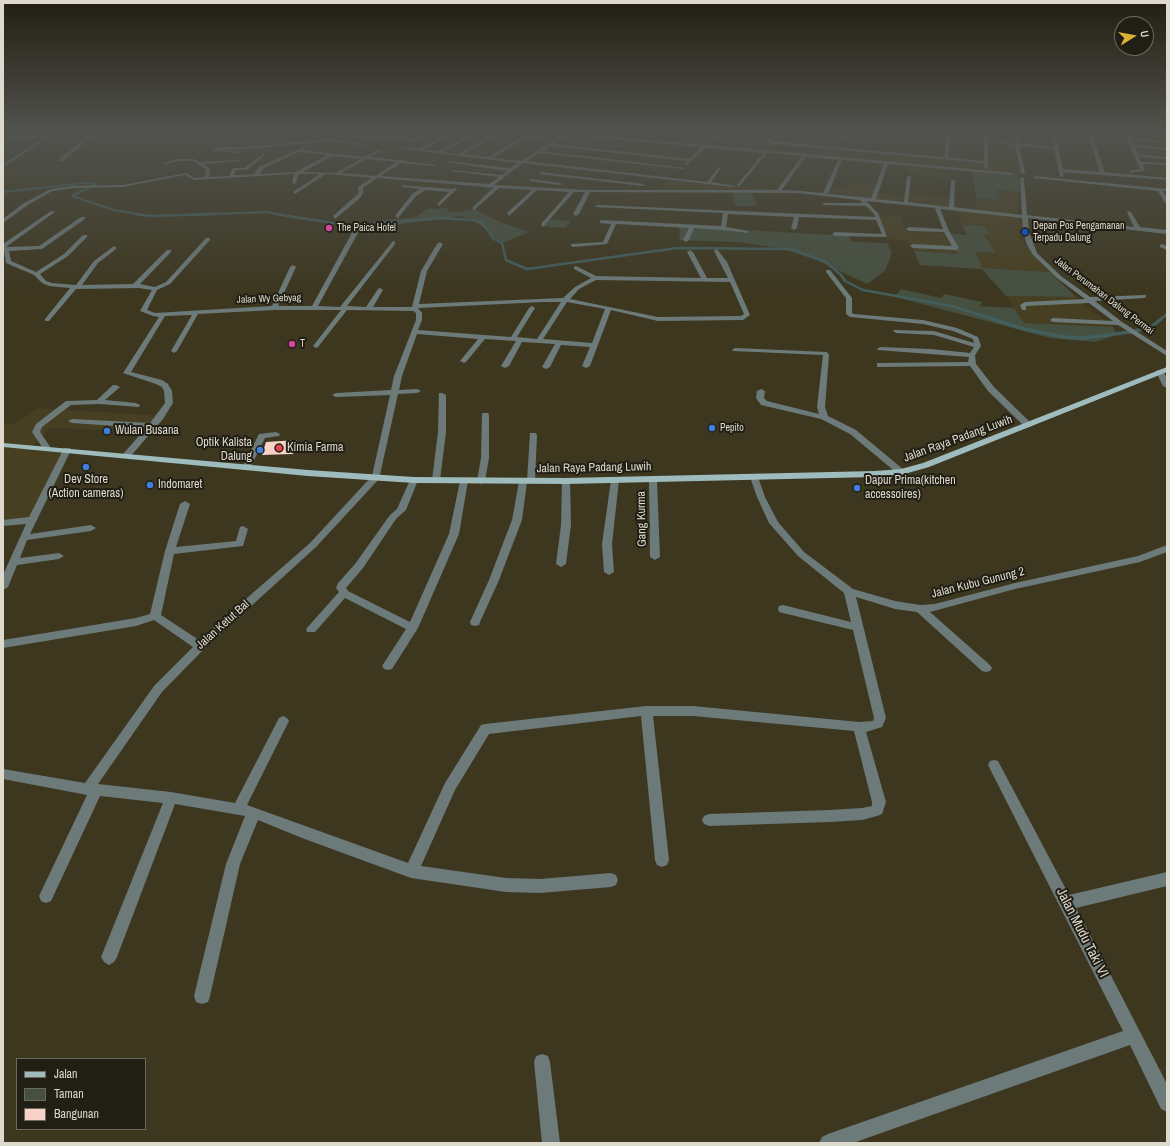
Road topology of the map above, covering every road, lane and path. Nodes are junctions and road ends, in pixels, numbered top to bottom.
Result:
1 (97, 186) edge
2 (304, 186) edge
3 (362, 186) edge
4 (405, 186) edge
5 (460, 186) edge
6 (481, 186) edge
7 (581, 186) edge
8 (638, 186) edge
9 (666, 186) edge
10 (744, 186) edge
11 (782, 186) edge
12 (829, 186) edge
13 (878, 186) edge
14 (908, 186) edge
15 (953, 186) edge
16 (1027, 186) edge
17 (1133, 186) edge
18 (488, 187) joint
19 (497, 187) junction
20 (520, 188) joint
21 (424, 189) junction
22 (536, 189) junction
23 (1160, 189) junction
24 (573, 190) junction
25 (608, 190) junction
26 (664, 190) junction
27 (779, 190) junction
28 (1167, 190) edge
29 (453, 191) junction
30 (588, 191) junction
31 (295, 192) dead end
32 (796, 192) junction
33 (825, 195) junction
34 (861, 199) junction
35 (873, 200) junction
36 (1167, 203) edge
37 (824, 204) dead end
38 (906, 204) junction
39 (439, 205) dead end
40 (597, 206) dead end
41 (869, 206) junction
42 (937, 207) junction
43 (951, 208) junction
44 (474, 209) dead end
45 (53, 212) dead end
46 (1129, 212) dead end
47 (726, 213) junction
48 (509, 214) dead end
49 (576, 214) dead end
50 (335, 216) dead end
51 (398, 216) dead end
52 (797, 216) junction
53 (1025, 217) junction
54 (83, 218) dead end
55 (678, 218) dead end
56 (878, 219) junction
57 (3, 221) edge
58 (601, 222) dead end
59 (614, 222) junction
60 (543, 225) dead end
61 (675, 225) junction
62 (692, 226) junction
63 (723, 228) junction
64 (794, 228) dead end
65 (909, 229) dead end
66 (1138, 229) junction
67 (356, 231) dead end
68 (746, 232) dead end
69 (946, 232) junction
70 (1167, 232) edge
71 (834, 234) dead end
72 (85, 236) dead end
73 (208, 239) dead end
74 (686, 240) dead end
75 (393, 243) dead end
76 (440, 244) dead end
77 (1167, 244) edge
78 (573, 245) dead end
79 (913, 246) dead end
80 (114, 248) dead end
81 (1167, 248) edge
82 (3, 249) edge
83 (169, 251) dead end
84 (716, 251) dead end
85 (690, 252) dead end
86 (294, 267) dead end
87 (576, 268) dead end
88 (828, 271) dead end
89 (36, 274) junction
90 (595, 278) junction
91 (705, 280) junction
92 (732, 280) junction
93 (135, 286) junction
94 (76, 287) junction
95 (155, 289) junction
96 (380, 290) dead end
97 (1144, 296) dead end
98 (565, 300) junction
99 (1090, 300) junction
100 (274, 308) junction
101 (314, 308) junction
102 (344, 308) junction
103 (416, 308) junction
104 (532, 308) dead end
105 (609, 308) junction
106 (368, 309) junction
107 (1024, 309) dead end
108 (196, 313) junction
109 (163, 315) junction
110 (47, 320) dead end
111 (1054, 320) dead end
112 (1120, 323) junction
113 (896, 331) dead end
114 (414, 332) junction
115 (484, 336) junction
116 (516, 339) junction
117 (539, 341) junction
118 (559, 343) junction
119 (593, 345) junction
120 (316, 346) dead end
121 (978, 346) junction
122 (880, 349) dead end
123 (735, 350) dead end
124 (174, 351) dead end
125 (1167, 354) edge
126 (972, 355) junction
127 (464, 361) dead end
128 (880, 364) dead end
129 (972, 364) junction
130 (505, 366) dead end
131 (586, 366) dead end
132 (546, 367) dead end
133 (1164, 371) edge
134 (1167, 386) edge
135 (116, 387) dead end
136 (761, 390) dead end
137 (417, 391) dead end
138 (394, 393) junction
139 (336, 395) dead end
140 (442, 395) dead end
141 (99, 402) junction
142 (136, 405) dead end
143 (485, 415) dead end
144 (824, 417) junction
145 (72, 421) dead end
146 (1028, 425) junction
147 (152, 426) junction
148 (276, 434) dead end
149 (533, 435) dead end
150 (3, 445) edge
151 (47, 448) junction
152 (67, 450) junction
153 (126, 456) junction
154 (246, 468) junction
155 (901, 472) junction
156 (376, 477) junction
157 (754, 477) junction
158 (414, 480) junction
159 (436, 480) junction
160 (615, 480) junction
161 (653, 480) junction
162 (464, 481) junction
163 (481, 481) junction
164 (566, 481) junction
165 (527, 482) junction
166 (185, 504) dead end
167 (32, 520) junction
168 (3, 523) edge
169 (91, 528) dead end
170 (243, 529) dead end
171 (23, 538) junction
172 (1167, 548) edge
173 (170, 551) junction
174 (59, 556) dead end
175 (655, 557) dead end
176 (14, 562) junction
177 (561, 564) dead end
178 (609, 572) dead end
179 (3, 587) edge
180 (850, 591) junction
181 (344, 593) junction
182 (783, 609) dead end
183 (920, 609) junction
184 (156, 616) junction
185 (475, 622) dead end
186 (857, 627) junction
187 (413, 628) junction
188 (311, 629) dead end
189 (3, 644) edge
190 (200, 646) junction
191 (388, 666) dead end
192 (986, 668) dead end
193 (646, 711) junction
194 (283, 721) dead end
195 (859, 727) junction
196 (994, 765) dead end
197 (3, 774) edge
198 (92, 789) junction
199 (171, 798) junction
200 (238, 810) junction
201 (254, 812) junction
202 (709, 820) dead end
203 (662, 860) dead end
204 (411, 871) junction
205 (1167, 879) edge
206 (611, 880) dead end
207 (46, 896) dead end
208 (1066, 903) junction
209 (109, 958) dead end
210 (202, 996) dead end
211 (1134, 1035) junction
212 (542, 1062) dead end
213 (1167, 1103) edge
214 (551, 1143) edge
215 (828, 1143) edge

1 - 57 street
2 - 31 street
3 - 50 street
4 - 21 street
5 - 29 street
6 - 18 street
7 - 25 street
8 - 26 street
9 - 26 street
10 - 27 street
11 - 27 street
12 - 33 street
13 - 35 street
14 - 38 street
15 - 43 street
16 - 53 street, Jalan Perumahan Dalung Permai
17 - 23 street
18 - 19 street
19 - 20 street
19 - 44 street
20 - 22 street
21 - 29 street
21 - 51 street
22 - 24 street
22 - 48 street
23 - 28 street
23 - 36 street
24 - 30 street
24 - 60 street
25 - 26 street
25 - 30 street
26 - 32 street
27 - 32 street
29 - 39 street
30 - 49 street
32 - 33 street
33 - 34 street
34 - 35 street
34 - 41 street
35 - 38 street
37 - 41 street
38 - 42 street
40 - 47 street
41 - 56 street
42 - 43 street
42 - 69 street
43 - 53 street
45 - 82 street
46 - 66 street
47 - 52 street
47 - 63 street
52 - 56 street
52 - 64 street
53 - 66 street
53 - 99 street, Jalan Perumahan Dalung Permai
54 - 82 street
55 - 61 street
56 - 71 street
58 - 59 street
59 - 61 street
59 - 78 street
61 - 62 street
62 - 63 street
62 - 74 street
63 - 68 street
65 - 69 street
66 - 70 street
67 - 101 street
69 - 79 street
72 - 89 street
73 - 95 street
75 - 102 street
76 - 103 street
77 - 81 street
80 - 94 street
82 - 89 street
83 - 93 street
84 - 92 street
85 - 91 street
86 - 100 street
87 - 90 street
88 - 121 street
89 - 94 street
90 - 91 street
90 - 98 street
91 - 92 street
92 - 105 street, Jalan Wy Gebyag
93 - 94 street
93 - 95 street
94 - 110 street
95 - 109 street, Jalan Wy Gebyag
96 - 106 street
97 - 99 street
98 - 103 street, Jalan Wy Gebyag
98 - 105 street, Jalan Wy Gebyag
98 - 117 street
99 - 107 street
99 - 112 street, Jalan Perumahan Dalung Permai
100 - 101 street, Jalan Wy Gebyag
100 - 108 street, Jalan Wy Gebyag
101 - 102 street, Jalan Wy Gebyag
102 - 106 street, Jalan Wy Gebyag
102 - 120 street
103 - 106 street, Jalan Wy Gebyag
103 - 114 street
104 - 116 street
105 - 119 street
108 - 109 street, Jalan Wy Gebyag
108 - 124 street
109 - 147 street
111 - 112 street
112 - 125 street, Jalan Perumahan Dalung Permai
113 - 121 street
114 - 115 street
114 - 138 street
115 - 116 street
115 - 127 street
116 - 117 street
116 - 130 street
117 - 118 street
118 - 119 street
118 - 132 street
119 - 131 street
121 - 126 street
122 - 126 street
123 - 144 street
126 - 129 street
128 - 129 street
129 - 146 street
133 - 134 street
133 - 146 main road, Jalan Raya Padang Luwih
135 - 141 street
136 - 144 street
137 - 138 street
138 - 139 street
138 - 156 street
140 - 159 street
141 - 142 street
141 - 151 street
143 - 163 street
144 - 155 street
145 - 147 street
146 - 155 main road, Jalan Raya Padang Luwih
147 - 153 street
148 - 154 street
149 - 165 street
150 - 151 main road, Jalan Raya Padang Luwih
151 - 152 main road, Jalan Raya Padang Luwih
152 - 153 main road, Jalan Raya Padang Luwih
152 - 167 street
153 - 154 main road, Jalan Raya Padang Luwih
154 - 156 main road, Jalan Raya Padang Luwih
155 - 157 main road, Jalan Raya Padang Luwih
156 - 158 main road, Jalan Raya Padang Luwih
156 - 190 street, Jalan Ketut Bal
157 - 161 main road, Jalan Raya Padang Luwih
157 - 180 street, Jalan Kubu Gunung 2
158 - 159 main road, Jalan Raya Padang Luwih
158 - 181 street
159 - 162 main road, Jalan Raya Padang Luwih
160 - 161 main road, Jalan Raya Padang Luwih
160 - 164 main road, Jalan Raya Padang Luwih
160 - 178 street
161 - 175 street, Gang Kurma
162 - 163 main road, Jalan Raya Padang Luwih
162 - 187 street
163 - 165 main road, Jalan Raya Padang Luwih
164 - 165 main road, Jalan Raya Padang Luwih
164 - 177 street
165 - 185 street
166 - 173 street
167 - 168 street
167 - 171 street
169 - 171 street
170 - 173 street
171 - 176 street
172 - 183 street, Jalan Kubu Gunung 2
173 - 184 street
174 - 176 street
176 - 179 street
180 - 183 street, Jalan Kubu Gunung 2
180 - 186 street
181 - 187 street
181 - 188 street
182 - 186 street
183 - 192 street
184 - 189 street
184 - 190 street
186 - 195 street
187 - 191 street
190 - 198 street, Jalan Ketut Bal
193 - 195 street
193 - 203 street
193 - 204 street
194 - 200 street
195 - 202 street
196 - 208 street, Jalan Mudu Taki VI
197 - 198 street
198 - 199 street
198 - 207 street, Jalan Ketut Bal
199 - 200 street
199 - 209 street
200 - 201 street
201 - 204 street
201 - 210 street
204 - 206 street
205 - 208 street
208 - 211 street, Jalan Mudu Taki VI
211 - 213 street, Jalan Mudu Taki VI
211 - 215 street
212 - 214 street

